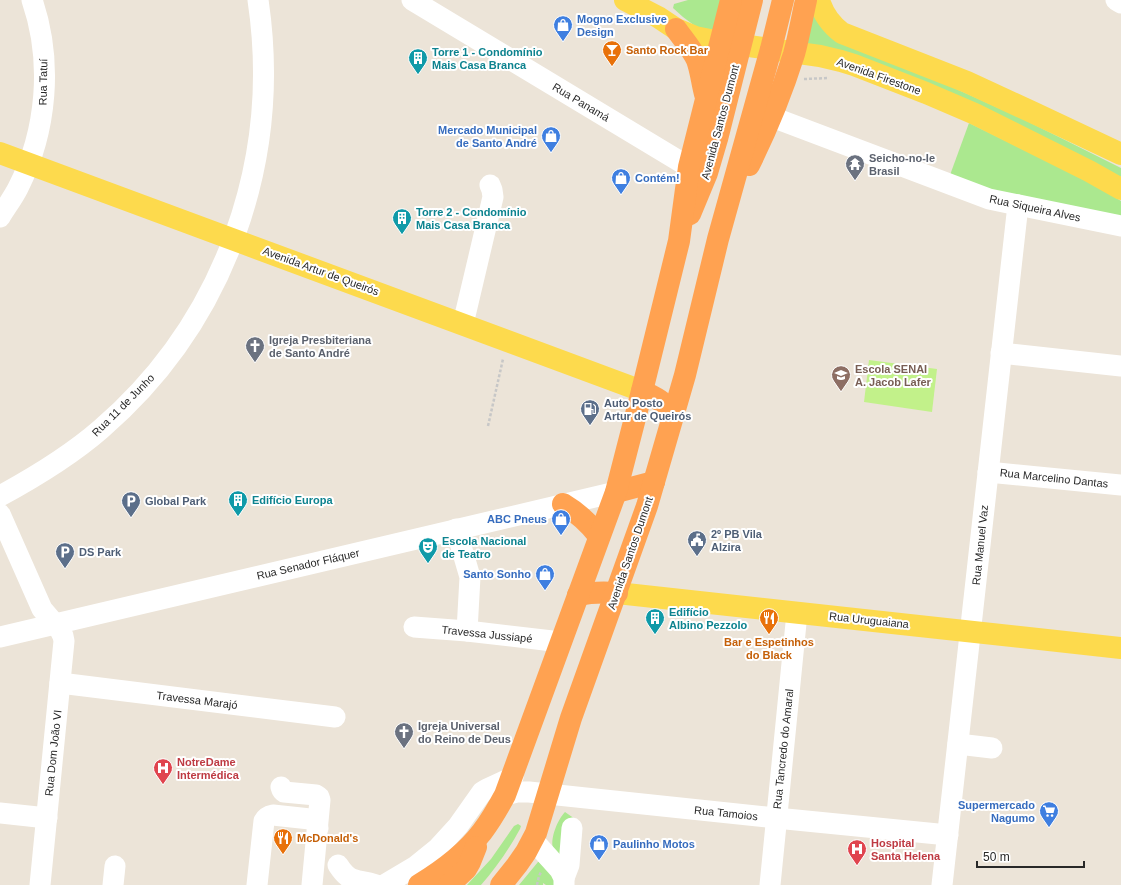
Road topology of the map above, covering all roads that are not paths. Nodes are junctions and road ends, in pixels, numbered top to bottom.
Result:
1 (32, 0) edge
2 (258, 0) edge
3 (412, 0) edge
4 (625, 0) edge
5 (731, 0) edge
6 (752, 0) edge
7 (783, 0) edge
8 (806, 0) edge
9 (819, 0) edge
10 (1116, 0) edge
11 (1121, 2) edge
12 (676, 29) junction
13 (730, 44) junction
14 (772, 49) junction
15 (794, 52) junction
16 (705, 98) junction
17 (772, 116) junction
18 (0, 153) edge
19 (1121, 154) edge
20 (29, 164) junction
21 (689, 166) junction
22 (490, 185) dead end
23 (1121, 189) edge
24 (1018, 205) junction
25 (727, 209) junction
26 (0, 216) edge
27 (1121, 226) edge
28 (233, 239) junction
29 (679, 241) junction
30 (463, 324) junction
31 (1001, 353) junction
32 (1121, 366) edge
33 (642, 391) junction
34 (672, 417) junction
35 (988, 472) junction
36 (654, 482) junction
37 (1121, 485) edge
38 (616, 492) junction
39 (0, 496) edge
40 (563, 504) junction
41 (0, 514) edge
42 (456, 529) junction
43 (599, 536) junction
44 (617, 593) junction
45 (578, 595) junction
46 (797, 613) junction
47 (55, 624) junction
48 (414, 627) dead end
49 (467, 631) junction
50 (970, 631) junction
51 (0, 637) edge
52 (561, 642) junction
53 (1121, 648) edge
54 (60, 683) junction
55 (335, 717) dead end
56 (958, 744) junction
57 (992, 748) dead end
58 (509, 786) junction
59 (281, 787) dead end
60 (549, 794) junction
61 (0, 813) edge
62 (47, 818) junction
63 (776, 818) junction
64 (318, 828) junction
65 (572, 828) dead end
66 (482, 832) junction
67 (948, 835) junction
68 (533, 840) junction
69 (564, 881) edge
70 (40, 885) edge
71 (257, 885) edge
72 (312, 885) edge
73 (336, 885) edge
74 (376, 885) edge
75 (384, 885) edge
76 (419, 885) edge
77 (449, 885) edge
78 (501, 885) edge
79 (770, 885) edge
80 (942, 885) edge

1 - 20 street, Rua Tatuí
2 - 28 street, Rua 11 de Junho
3 - 21 street, Rua Panamá
4 - 12 main road, Avenida Firestone
5 - 13 highway, Avenida Santos Dumont
6 - 13 highway, Avenida Santos Dumont
7 - 14 highway, Avenida Santos Dumont
8 - 15 highway, Avenida Santos Dumont
9 - 19 main road
10 - 11 street
12 - 13 main road, Avenida Firestone
12 - 16 highway
13 - 14 main road, Avenida Firestone
13 - 16 highway, Avenida Santos Dumont
13 - 29 highway, Avenida Santos Dumont
14 - 15 main road, Avenida Firestone
14 - 25 highway, Avenida Santos Dumont
15 - 17 highway, Avenida Santos Dumont
15 - 23 main road, Avenida Firestone
16 - 21 highway, Avenida Santos Dumont
17 - 24 street, Rua Siqueira Alves
17 - 25 highway, Avenida Santos Dumont
18 - 20 main road, Avenida Artur de Queirós
20 - 26 street, Rua Tatuí
20 - 28 main road, Avenida Artur de Queirós
21 - 29 highway, Avenida Santos Dumont
22 - 30 street
24 - 27 street, Rua Siqueira Alves
24 - 31 street, Rua Manuel Vaz
25 - 34 highway, Avenida Santos Dumont
28 - 30 main road, Avenida Artur de Queirós
28 - 39 street, Rua 11 de Junho
29 - 33 highway, Avenida Santos Dumont
30 - 33 main road, Avenida Artur de Queirós
31 - 32 street
31 - 35 street, Rua Manuel Vaz
33 - 34 highway
33 - 38 highway, Avenida Santos Dumont
34 - 36 highway, Avenida Santos Dumont
35 - 37 street, Rua Marcelino Dantas
35 - 50 street, Rua Manuel Vaz
36 - 38 highway
36 - 44 highway, Avenida Santos Dumont
38 - 40 street, Rua Senador Fláquer
38 - 43 highway, Avenida Santos Dumont
40 - 42 street, Rua Senador Fláquer
40 - 43 highway
41 - 47 street, Rua Dom João VI
42 - 47 street, Rua Senador Fláquer
42 - 49 street
43 - 45 highway, Avenida Santos Dumont
44 - 45 highway
44 - 46 main road, Rua Uruguaiana
44 - 60 highway, Avenida Santos Dumont
45 - 52 highway, Avenida Santos Dumont
46 - 50 main road, Rua Uruguaiana
46 - 63 street, Rua Tancredo do Amaral
47 - 51 street, Rua Senador Fláquer
47 - 54 street, Rua Dom João VI
48 - 49 street, Travessa Jussiapé
49 - 52 street, Travessa Jussiapé
50 - 53 main road, Rua Uruguaiana
50 - 56 street, Rua Manuel Vaz
52 - 58 highway, Avenida Santos Dumont
54 - 55 street, Travessa Marajó
54 - 62 street, Rua Dom João VI
56 - 57 street
56 - 67 street, Rua Manuel Vaz
58 - 60 street, Rua Tamoios
58 - 66 highway, Avenida Santos Dumont
58 - 75 street, Rua Tamoios
59 - 64 street
60 - 63 street, Rua Tamoios
60 - 68 highway, Avenida Santos Dumont
61 - 62 street
62 - 70 street, Rua Dom João VI
63 - 67 street, Rua Tamoios
63 - 79 street, Rua Tancredo do Amaral
64 - 71 street
64 - 72 street
65 - 69 street
66 - 76 highway, Avenida Santos Dumont
66 - 77 highway
67 - 80 street, Rua Manuel Vaz
68 - 69 street
68 - 78 highway, Avenida Santos Dumont
73 - 74 street

